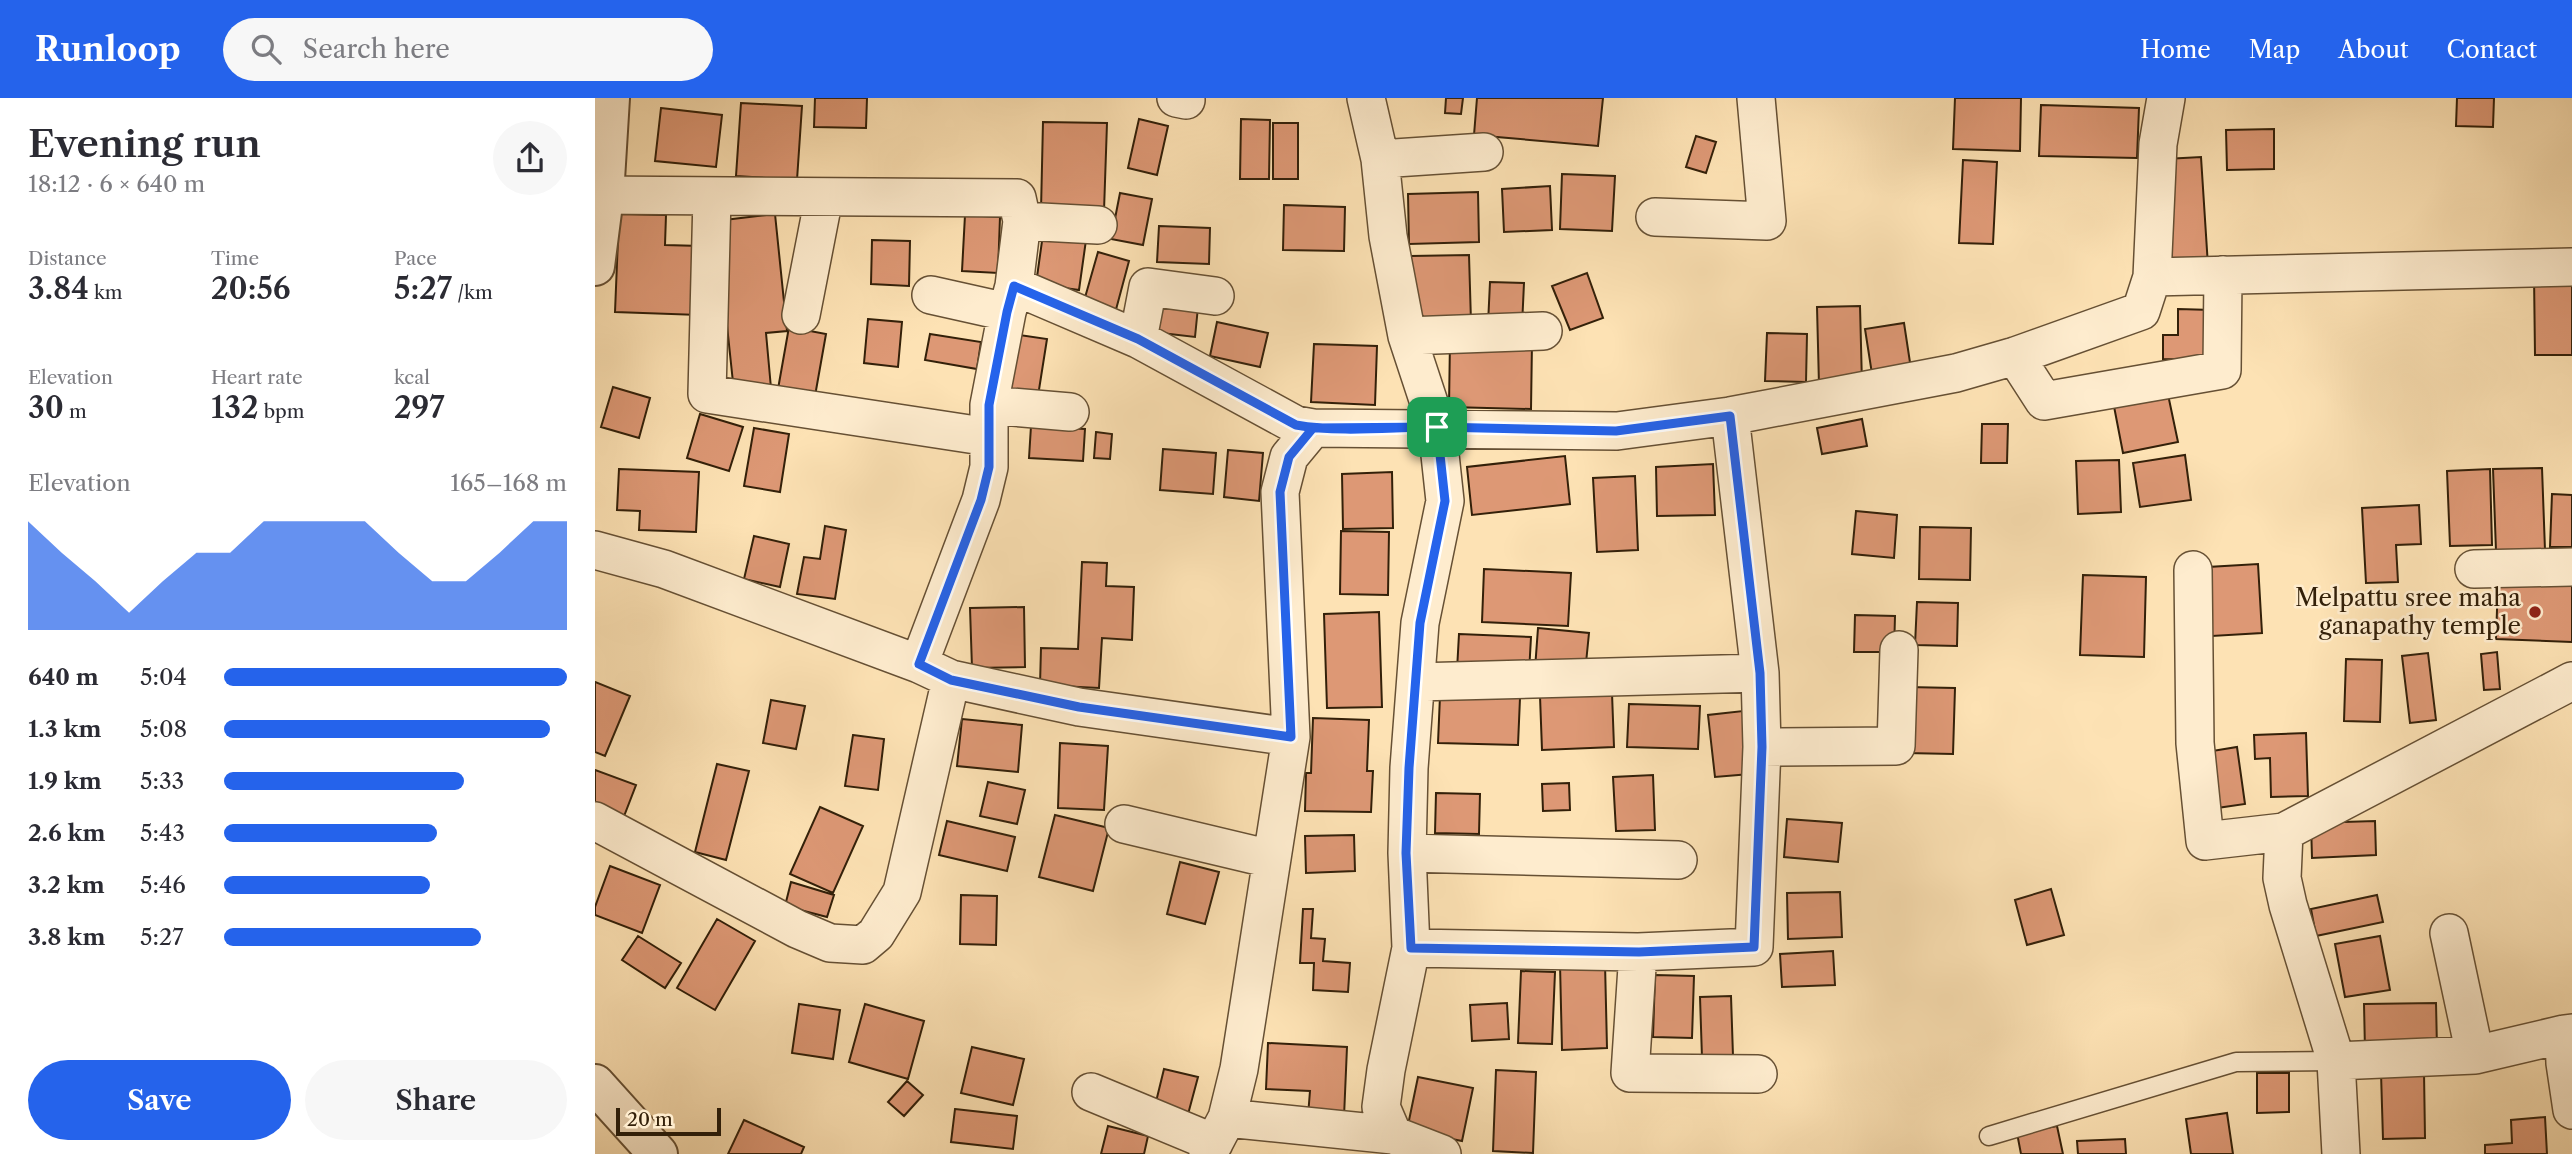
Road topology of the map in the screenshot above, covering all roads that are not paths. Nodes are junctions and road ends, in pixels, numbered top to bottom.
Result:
1 (610, 98) edge
2 (1366, 98) edge
3 (1756, 98) edge
4 (2166, 98) edge
5 (1484, 152) dead end
6 (1380, 159) junction
7 (600, 195) edge
8 (712, 197) junction
9 (824, 197) junction
10 (1655, 217) dead end
11 (1022, 221) junction
12 (1098, 225) dead end
13 (595, 266) edge
14 (2572, 267) edge
15 (2223, 275) junction
16 (2153, 277) junction
17 (931, 296) dead end
18 (1215, 296) dead end
19 (1011, 299) junction
20 (801, 315) dead end
21 (1543, 331) dead end
22 (1407, 335) junction
23 (1138, 339) junction
24 (2015, 356) junction
25 (1070, 412) dead end
26 (1730, 416) junction
27 (989, 421) junction
28 (1437, 427) junction
29 (1313, 428) junction
30 (595, 550) edge
31 (2572, 567) edge
32 (2474, 569) dead end
33 (2193, 570) dead end
34 (1899, 650) dead end
35 (935, 672) junction
36 (1760, 673) junction
37 (2572, 681) edge
38 (1416, 682) junction
39 (1291, 737) junction
40 (1762, 747) junction
41 (595, 821) edge
42 (1124, 824) dead end
43 (2284, 832) junction
44 (1406, 853) junction
45 (1271, 859) junction
46 (1678, 860) dead end
47 (2449, 933) dead end
48 (1411, 948) junction
49 (1639, 952) junction
50 (2568, 1034) edge
51 (2475, 1055) junction
52 (2336, 1061) junction
53 (1758, 1074) dead end
54 (595, 1084) edge
55 (1091, 1093) dead end
56 (2572, 1110) edge
57 (1393, 1135) junction
58 (1989, 1136) dead end
59 (1217, 1138) edge
60 (655, 1153) edge
61 (1442, 1154) edge
62 (2341, 1154) edge

1 - 7 street
2 - 6 street
3 - 10 street
4 - 16 street
5 - 6 street
6 - 22 street
7 - 8 street
7 - 13 street
8 - 9 street
8 - 27 street
9 - 11 street
9 - 20 street
11 - 12 street
11 - 19 street
14 - 15 street
15 - 16 street
15 - 24 street
16 - 24 street
17 - 19 street
18 - 23 street
19 - 23 street
19 - 27 street
21 - 22 street
22 - 28 street
23 - 29 street
24 - 26 street
25 - 27 street
26 - 28 street
26 - 36 street
27 - 35 street
28 - 29 street
28 - 38 street
29 - 39 street
30 - 35 street
31 - 32 street
33 - 43 street
34 - 40 street
35 - 39 street
35 - 41 street
36 - 38 street
36 - 40 street
37 - 43 street
38 - 44 street
39 - 45 street
40 - 49 street
42 - 45 street
43 - 52 street
44 - 46 street
44 - 48 street
45 - 59 street
47 - 51 street
48 - 49 street
48 - 57 street
49 - 53 street
50 - 51 street
50 - 56 street
51 - 52 street
52 - 58 lane
52 - 62 street
54 - 60 street
55 - 59 street
57 - 59 street
57 - 61 street

